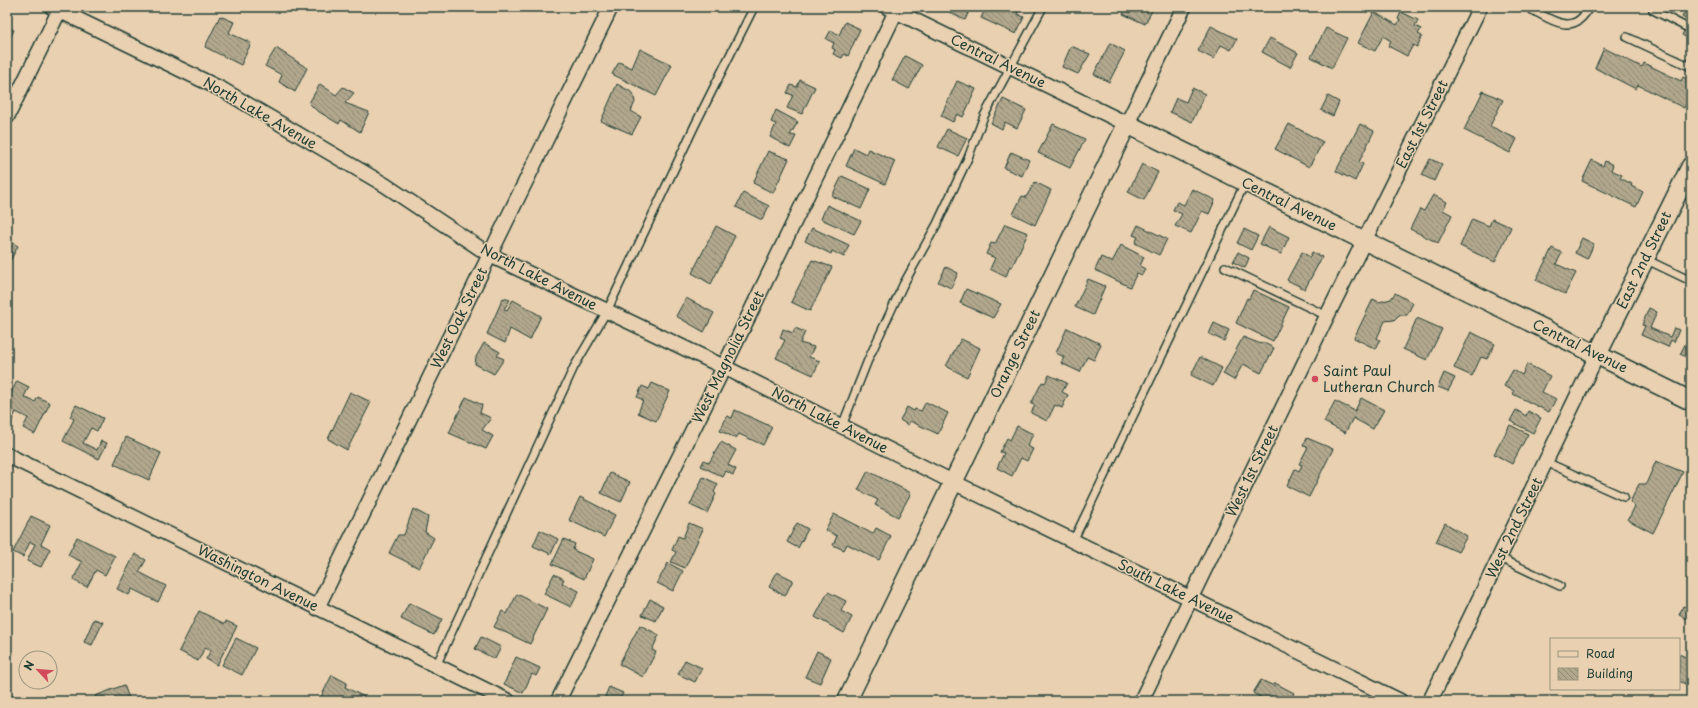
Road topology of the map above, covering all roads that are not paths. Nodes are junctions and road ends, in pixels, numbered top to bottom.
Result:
1 (611, 7) edge
2 (754, 7) edge
3 (1043, 7) edge
4 (1184, 7) edge
5 (1480, 7) edge
6 (1526, 7) edge
7 (1589, 7) edge
8 (1654, 7) edge
9 (57, 8) edge
10 (893, 8) edge
11 (1686, 27) dead end
12 (1627, 37) dead end
13 (1010, 67) junction
14 (1691, 67) edge
15 (7, 117) edge
16 (1127, 124) junction
17 (1691, 166) edge
18 (1245, 183) junction
19 (1364, 240) junction
20 (490, 255) junction
21 (1645, 259) junction
22 (1225, 267) dead end
23 (1691, 281) edge
24 (607, 311) junction
25 (1327, 316) junction
26 (1597, 355) junction
27 (724, 367) junction
28 (1691, 401) edge
29 (842, 426) junction
30 (7, 455) edge
31 (1546, 462) junction
32 (953, 482) junction
33 (1624, 497) dead end
34 (1073, 541) junction
35 (1500, 558) junction
36 (1560, 586) dead end
37 (1191, 598) junction
38 (317, 608) junction
39 (436, 666) junction
40 (508, 701) edge
41 (558, 701) edge
42 (847, 701) edge
43 (1141, 701) edge
44 (1400, 701) edge
45 (1430, 701) edge

1 - 20 street, West Oak Street
2 - 24 lane
3 - 13 lane
4 - 16 street, Orange Street
5 - 19 street, East 1st Street
6 - 7 lane
8 - 11 lane
9 - 15 street
9 - 20 street, North Lake Avenue
10 - 13 street, Central Avenue
10 - 27 street, West Magnolia Street
12 - 14 lane
13 - 16 street, Central Avenue
13 - 29 lane
16 - 18 street, Central Avenue
16 - 32 street, Orange Street
17 - 21 street, East 2nd Street
18 - 19 street, Central Avenue
18 - 34 lane
19 - 25 street, West 1st Street
19 - 26 street, Central Avenue
20 - 24 street, North Lake Avenue
20 - 38 street, West Oak Street
21 - 23 lane
21 - 26 street, East 2nd Street
22 - 25 lane
24 - 27 street, North Lake Avenue
24 - 39 lane
25 - 37 street, West 1st Street
26 - 28 street, Central Avenue
26 - 31 street, West 2nd Street
27 - 29 street, North Lake Avenue
27 - 41 street, West Magnolia Street
29 - 32 street, North Lake Avenue
30 - 38 street, Washington Avenue
31 - 33 lane
31 - 35 street, West 2nd Street
32 - 34 street, South Lake Avenue
32 - 42 street, Orange Street
34 - 37 street, South Lake Avenue
35 - 36 lane
35 - 45 street, West 2nd Street
37 - 43 street, West 1st Street
37 - 44 street, South Lake Avenue
38 - 39 street, Washington Avenue
39 - 40 street, Washington Avenue

